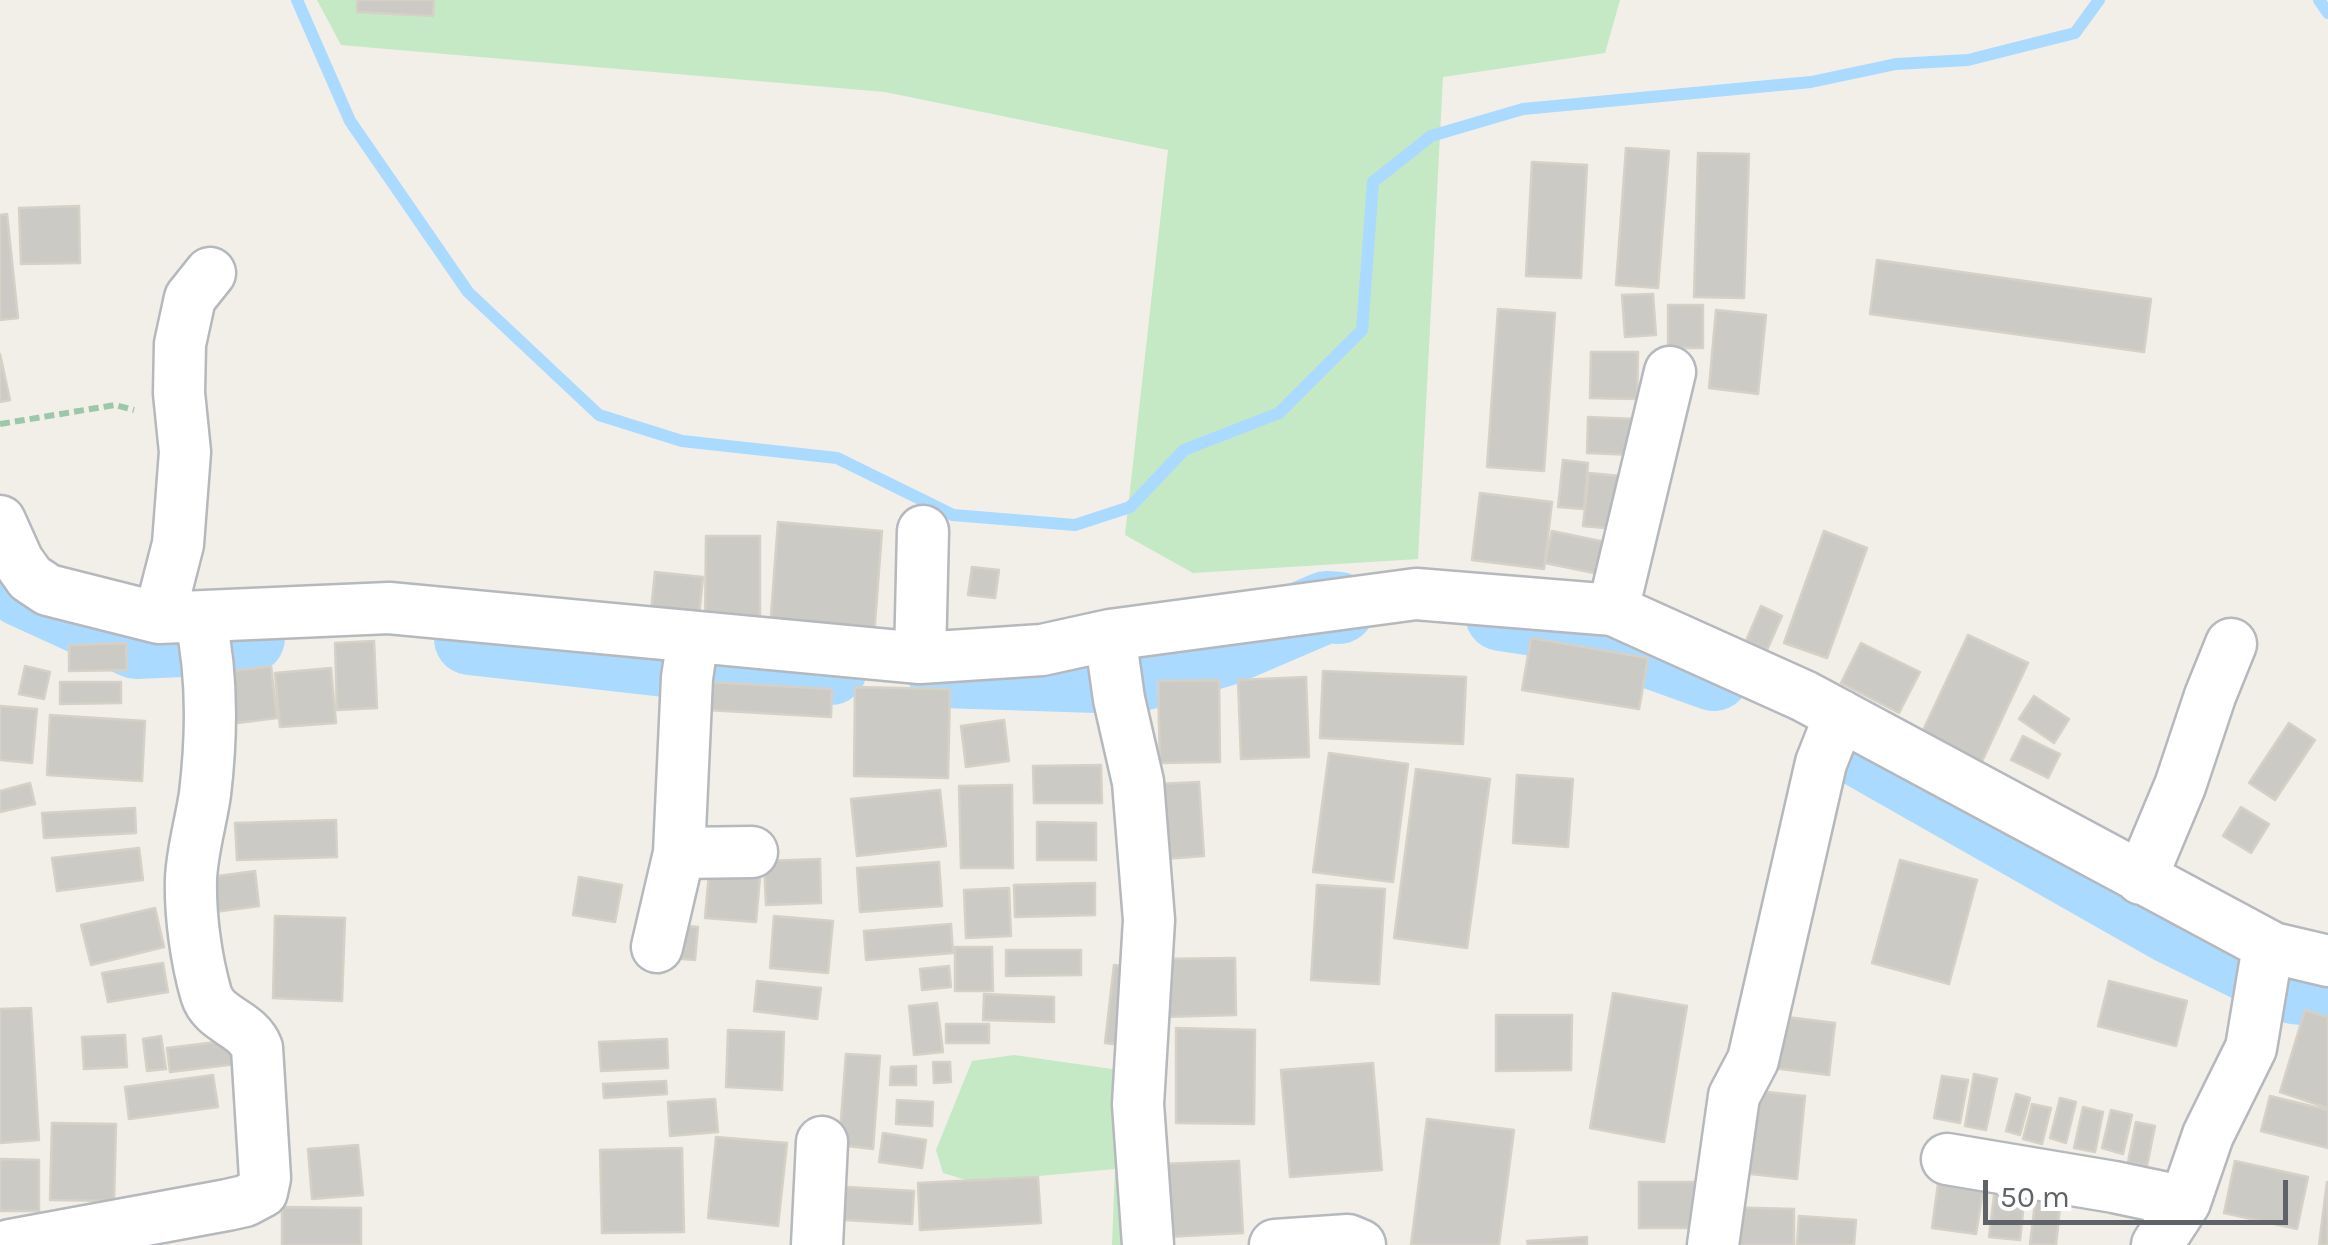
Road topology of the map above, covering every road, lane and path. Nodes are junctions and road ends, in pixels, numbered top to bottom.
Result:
1 (210, 273) dead end
2 (1670, 372) dead end
3 (0, 424) edge
4 (185, 452) junction
5 (0, 522) edge
6 (922, 531) dead end
7 (1613, 610) junction
8 (193, 635) junction
9 (2231, 644) dead end
10 (690, 656) junction
11 (920, 658) junction
12 (1115, 664) junction
13 (1833, 732) junction
14 (752, 852) dead end
15 (679, 853) junction
16 (2140, 879) junction
17 (656, 947) dead end
18 (2269, 956) junction
19 (2328, 961) edge
20 (822, 1142) dead end
21 (1947, 1159) dead end
22 (2186, 1202) junction
23 (10, 1245) edge
24 (817, 1245) edge
25 (1148, 1245) edge
26 (1275, 1245) edge
27 (1360, 1245) edge
28 (1713, 1245) edge
29 (2157, 1245) edge

1 - 4 street
2 - 7 street
3 - 4 path
4 - 8 street
5 - 8 street
6 - 11 street
7 - 12 street
7 - 13 street
8 - 10 street
8 - 23 street
9 - 16 street
10 - 11 street
10 - 15 street
11 - 12 street
12 - 25 street
13 - 16 street
13 - 28 street
14 - 15 street
15 - 17 street
16 - 18 street
18 - 19 street
18 - 22 street
20 - 24 street
21 - 22 street
22 - 29 street
26 - 27 street

